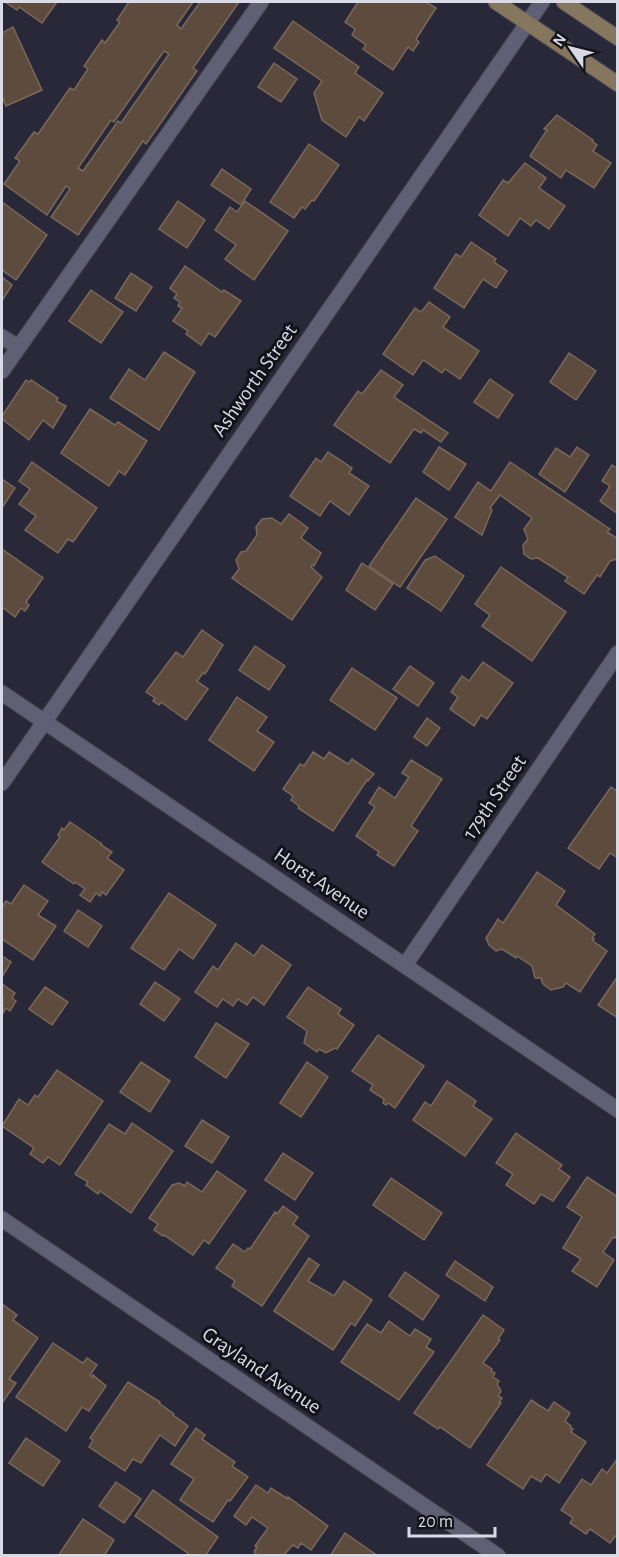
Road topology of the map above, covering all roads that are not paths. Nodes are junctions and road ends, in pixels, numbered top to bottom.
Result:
1 (261, 2) edge
2 (496, 2) edge
3 (542, 2) edge
4 (564, 2) edge
5 (527, 23) junction
6 (618, 38) edge
7 (618, 84) edge
8 (2, 337) edge
9 (18, 347) junction
10 (2, 371) edge
11 (618, 653) edge
12 (2, 693) edge
13 (44, 721) junction
14 (2, 783) edge
15 (405, 965) junction
16 (618, 1110) edge
17 (2, 1219) edge
18 (498, 1556) edge

1 - 9 street
2 - 5 main road
3 - 5 street, Ashworth Street
4 - 6 main road
5 - 7 main road
5 - 13 street, Ashworth Street
8 - 9 street
9 - 10 street
11 - 15 street, 179th Street
12 - 13 street, Horst Avenue
13 - 14 street, Ashworth Street
13 - 15 street, Horst Avenue
15 - 16 street, Horst Avenue
17 - 18 street, Grayland Avenue

